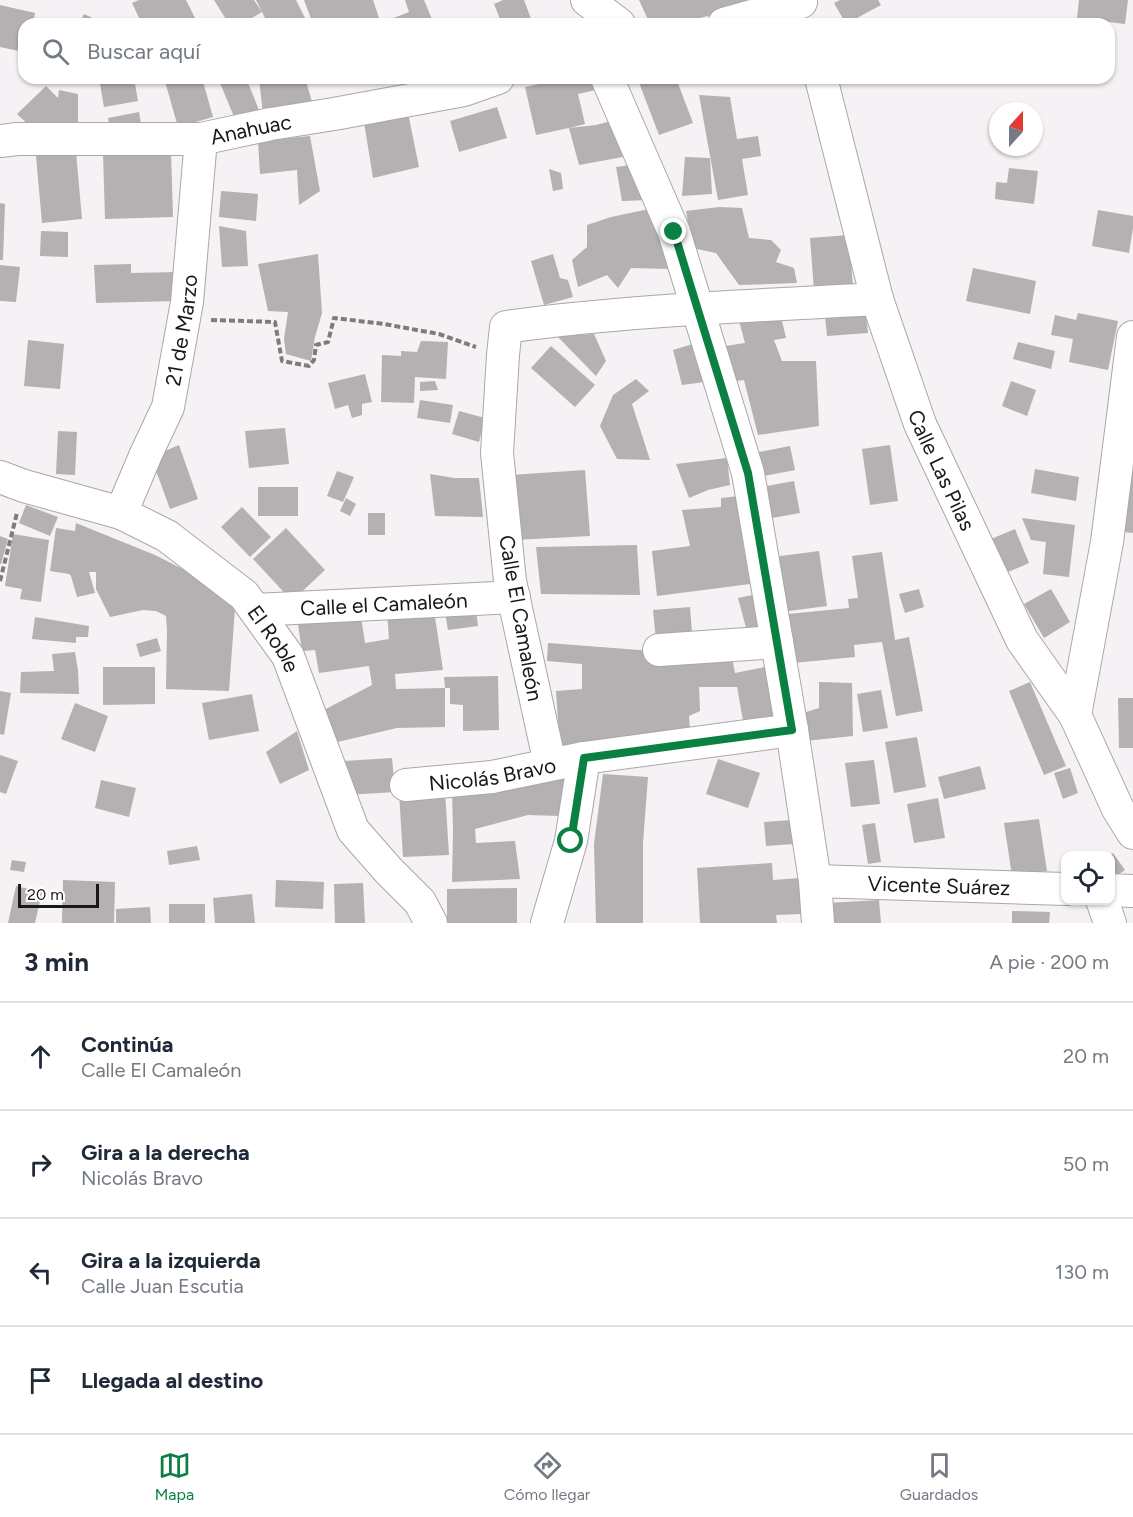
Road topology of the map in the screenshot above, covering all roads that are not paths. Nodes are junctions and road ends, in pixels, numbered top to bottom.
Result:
1 (568, 0) edge
2 (588, 0) edge
3 (803, 9) edge
4 (578, 18) edge
5 (611, 18) edge
6 (756, 18) edge
7 (481, 84) edge
8 (610, 84) edge
9 (822, 84) edge
10 (201, 139) junction
11 (0, 141) edge
12 (877, 299) junction
13 (697, 309) junction
14 (1133, 338) edge
15 (12, 482) edge
16 (121, 513) junction
17 (1120, 543) edge
18 (514, 597) junction
19 (255, 610) junction
20 (777, 642) junction
21 (659, 650) dead end
22 (1075, 715) junction
23 (792, 730) junction
24 (584, 758) junction
25 (550, 764) junction
26 (406, 784) dead end
27 (1133, 833) edge
28 (815, 881) junction
29 (1061, 889) edge
30 (1115, 890) edge
31 (1133, 891) edge
32 (1104, 905) edge
33 (431, 923) edge
34 (547, 923) edge
35 (818, 923) edge
36 (1110, 923) edge

1 - 4 street
2 - 5 street
3 - 6 street
7 - 10 street, Anahuac
8 - 13 street
9 - 12 street, Calle Las Pilas
10 - 11 street, Anahuac
10 - 16 street, 21 de Marzo
12 - 13 street
12 - 22 street, Calle Las Pilas
13 - 18 street, Calle El Camaleón
13 - 20 street
14 - 17 street
15 - 16 street, El Roble
16 - 19 street, El Roble
17 - 22 street
18 - 19 street, Calle el Camaleón
18 - 25 street, Calle El Camaleón
19 - 33 street, El Roble
20 - 21 street
20 - 23 street
22 - 27 street, Calle Las Pilas
23 - 24 street, Nicolás Bravo
23 - 28 street
24 - 25 street, Nicolás Bravo
24 - 34 street
25 - 26 street, Nicolás Bravo
28 - 29 street, Vicente Suárez
28 - 35 street
30 - 31 street
32 - 36 street

